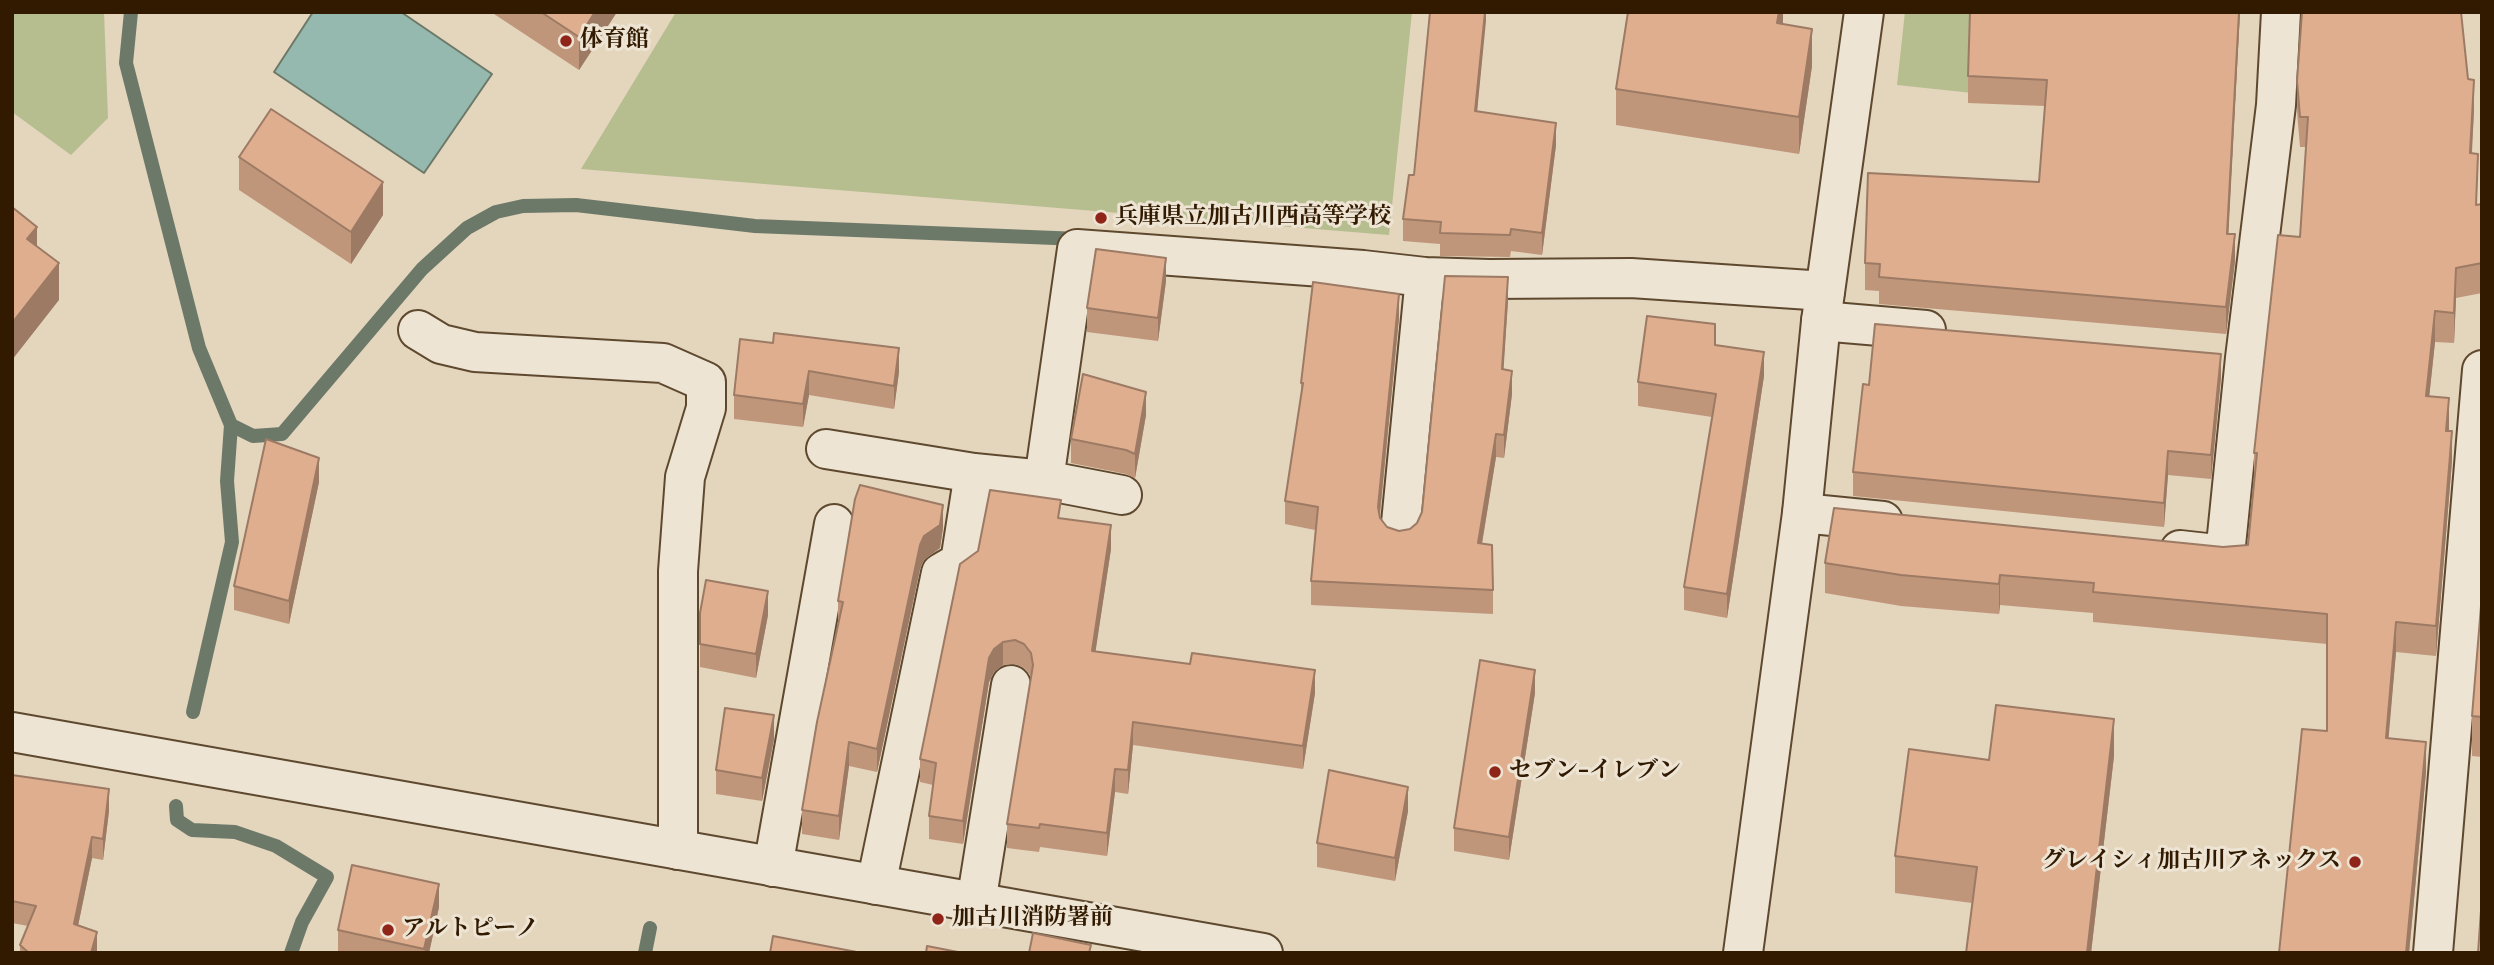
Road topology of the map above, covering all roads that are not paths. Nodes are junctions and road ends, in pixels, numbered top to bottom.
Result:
1 (1864, 12) edge
2 (2280, 12) edge
3 (1425, 277) junction
4 (1823, 306) junction
5 (418, 330) dead end
6 (1959, 333) edge
7 (2204, 354) edge
8 (2245, 358) junction
9 (2482, 370) edge
10 (826, 449) dead end
11 (974, 473) junction
12 (1044, 480) junction
13 (1122, 495) dead end
14 (1802, 513) junction
15 (834, 524) dead end
16 (1921, 525) edge
17 (1400, 533) edge
18 (2142, 547) edge
19 (2470, 656) edge
20 (1011, 685) dead end
21 (12, 732) edge
22 (678, 850) junction
23 (774, 867) junction
24 (876, 885) junction
25 (976, 903) junction
26 (1202, 947) edge
27 (1263, 953) edge
28 (1742, 953) edge
29 (2433, 953) edge

1 - 4 street
2 - 8 street
3 - 4 street
3 - 12 street
3 - 17 street
4 - 6 street
4 - 14 street
5 - 22 street
7 - 8 street
8 - 18 street
9 - 19 street
10 - 11 street
11 - 12 street
11 - 24 street
12 - 13 street
14 - 16 street
14 - 28 street
15 - 23 street
19 - 29 street
20 - 25 street
21 - 22 street
22 - 23 street
23 - 24 street
24 - 25 street
25 - 26 street
26 - 27 street

